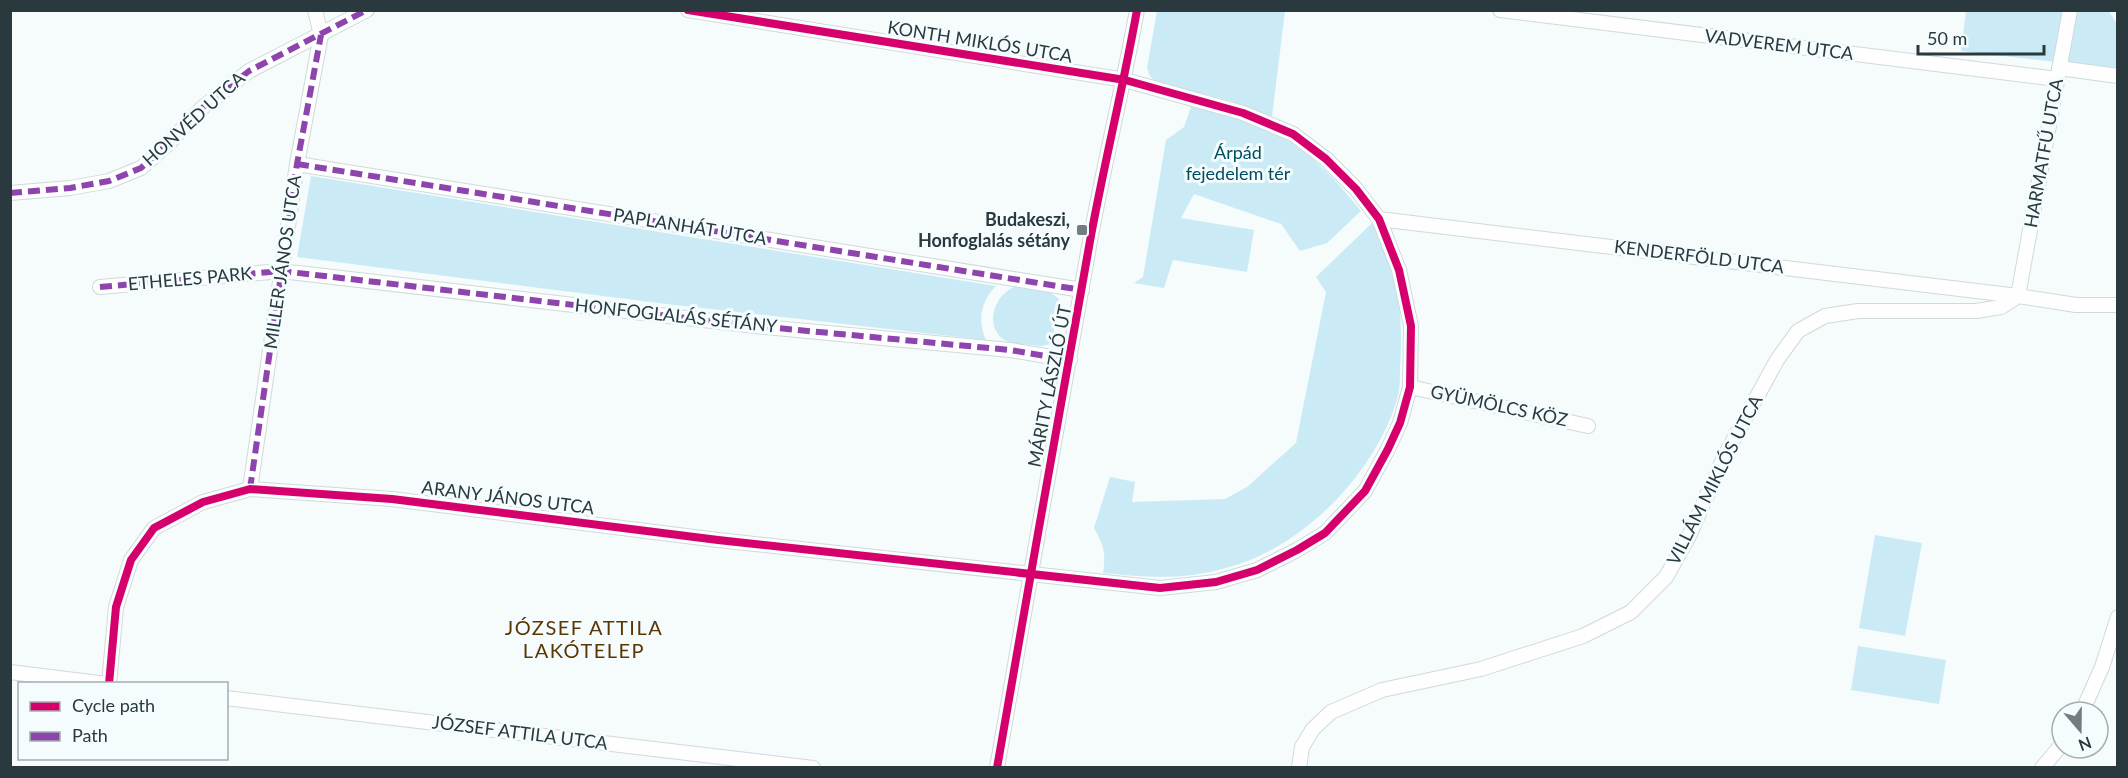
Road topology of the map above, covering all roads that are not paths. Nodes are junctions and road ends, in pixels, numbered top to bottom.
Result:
1 (315, 10) edge
2 (367, 10) edge
3 (688, 10) edge
4 (1137, 10) edge
5 (1500, 10) edge
6 (2070, 10) edge
7 (321, 35) junction
8 (2058, 74) junction
9 (2118, 76) edge
10 (1125, 80) junction
11 (297, 164) junction
12 (10, 193) edge
13 (1379, 219) junction
14 (281, 271) junction
15 (100, 287) dead end
16 (1082, 290) junction
17 (2018, 296) junction
18 (2118, 305) edge
19 (1070, 360) junction
20 (1410, 387) junction
21 (1588, 426) dead end
22 (250, 489) junction
23 (1029, 574) junction
24 (2118, 617) edge
25 (10, 672) edge
26 (92, 682) edge
27 (108, 682) edge
28 (228, 698) edge
29 (2087, 700) edge
30 (696, 761) edge
31 (813, 768) edge
32 (997, 768) edge
33 (1299, 768) edge

1 - 7 street
2 - 7 street, HONVÉD UTCA
3 - 10 street, KONTH MIKLÓS UTCA
4 - 10 street, MÁRITY LÁSZLÓ ÚT
5 - 8 street, VADVEREM UTCA
6 - 8 street, HARMATFŰ UTCA
7 - 11 street, MILLER JÁNOS UTCA
7 - 12 street, HONVÉD UTCA
8 - 9 street, VADVEREM UTCA
8 - 17 street, HARMATFŰ UTCA
10 - 13 street, KONTH MIKLÓS UTCA
10 - 16 street, MÁRITY LÁSZLÓ ÚT
11 - 14 street, MILLER JÁNOS UTCA
11 - 16 street, PAPLANHÁT UTCA
13 - 17 street, KENDERFÖLD UTCA
13 - 20 street, KONTH MIKLÓS UTCA
14 - 15 street, ETHELES PARK
14 - 19 street, HONFOGLALÁS SÉTÁNY
14 - 22 street, MILLER JÁNOS UTCA
16 - 19 street, MÁRITY LÁSZLÓ ÚT
17 - 18 street, KENDERFÖLD UTCA
17 - 33 street, VILLÁM MIKLÓS UTCA
19 - 23 street, MÁRITY LÁSZLÓ ÚT
20 - 21 street, GYÜMÖLCS KÖZ
20 - 23 street, ARANY JÁNOS UTCA
22 - 23 street, ARANY JÁNOS UTCA
22 - 27 street, ARANY JÁNOS UTCA
23 - 32 street, MÁRITY LÁSZLÓ ÚT
24 - 29 street
25 - 26 street
28 - 30 street, JÓZSEF ATTILA UTCA
30 - 31 street, JÓZSEF ATTILA UTCA

